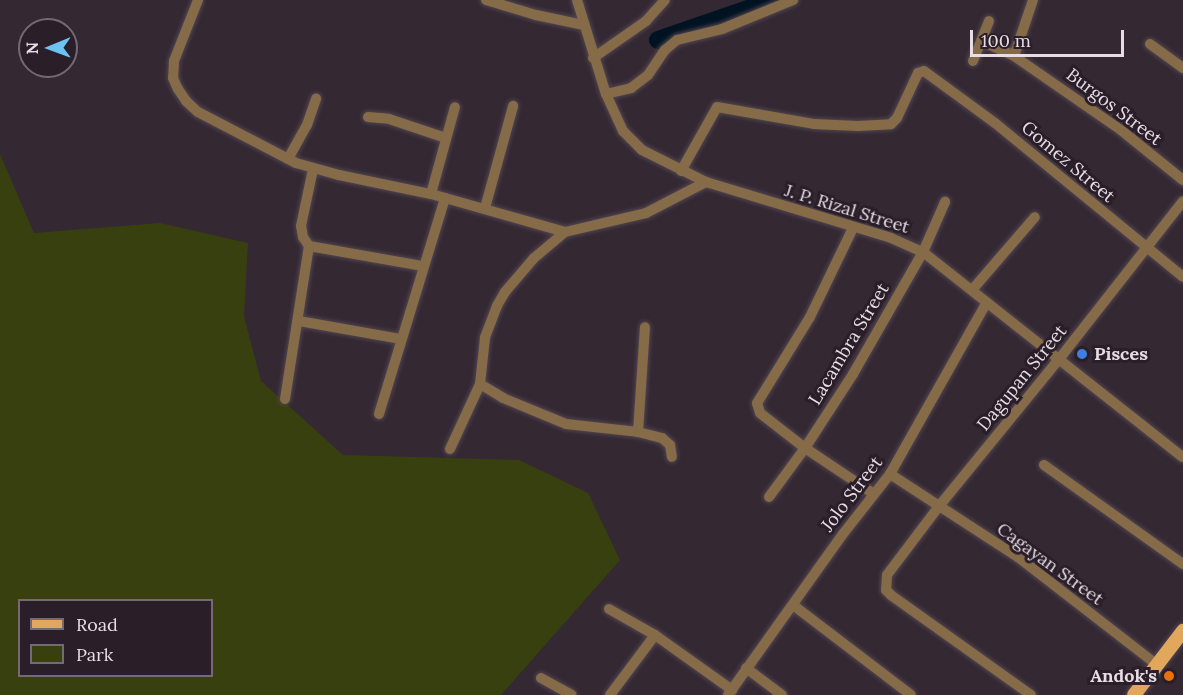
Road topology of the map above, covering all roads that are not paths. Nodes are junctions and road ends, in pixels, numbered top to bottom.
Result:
1 (198, 0) edge
2 (486, 0) edge
3 (577, 0) edge
4 (665, 0) edge
5 (793, 0) edge
6 (1033, 0) edge
7 (989, 21) dead end
8 (583, 25) junction
9 (981, 41) junction
10 (1150, 44) dead end
11 (1014, 56) junction
12 (593, 58) junction
13 (973, 61) dead end
14 (1183, 68) edge
15 (606, 94) junction
16 (316, 99) dead end
17 (513, 106) dead end
18 (455, 107) dead end
19 (368, 117) dead end
20 (446, 138) junction
21 (288, 159) junction
22 (313, 169) junction
23 (681, 171) junction
24 (1183, 180) edge
25 (706, 182) junction
26 (431, 194) junction
27 (445, 198) junction
28 (1183, 201) edge
29 (945, 202) dead end
30 (485, 208) junction
31 (1035, 217) dead end
32 (853, 228) junction
33 (565, 232) junction
34 (309, 246) junction
35 (1146, 248) junction
36 (923, 252) junction
37 (423, 266) junction
38 (1183, 277) edge
39 (972, 290) junction
40 (987, 302) junction
41 (299, 321) junction
42 (645, 327) dead end
43 (401, 339) junction
44 (1060, 358) junction
45 (480, 384) junction
46 (285, 399) dead end
47 (379, 414) dead end
48 (638, 432) junction
49 (805, 448) junction
50 (450, 449) dead end
51 (1183, 457) edge
52 (672, 458) dead end
53 (1044, 465) dead end
54 (890, 474) junction
55 (874, 494) junction
56 (769, 497) dead end
57 (940, 505) junction
58 (1183, 564) edge
59 (793, 605) junction
60 (609, 609) dead end
61 (1183, 631) edge
62 (655, 634) junction
63 (1157, 665) junction
64 (746, 668) junction
65 (541, 678) dead end
66 (730, 692) edge
67 (572, 695) edge
68 (610, 695) edge
69 (782, 695) edge
70 (911, 695) edge
71 (1031, 695) edge
72 (1134, 695) edge

1 - 21 street
2 - 8 street
3 - 8 street, J. P. Rizal Street
4 - 12 street
5 - 15 street
6 - 11 street
7 - 9 street
8 - 12 street, J. P. Rizal Street
9 - 11 street, Burgos Street
9 - 13 street
10 - 14 street
11 - 24 street, Burgos Street
12 - 15 street, J. P. Rizal Street
15 - 23 street, J. P. Rizal Street
16 - 21 street
17 - 30 street
18 - 20 street
19 - 20 street
20 - 26 street
21 - 22 street
22 - 26 street
22 - 34 street
23 - 25 street, J. P. Rizal Street
23 - 35 street, Gomez Street
25 - 32 street, J. P. Rizal Street
25 - 33 street
26 - 27 street
27 - 30 street
27 - 37 street
28 - 35 street, Dagupan Street
29 - 36 street, Lacambra Street
30 - 33 street
31 - 39 street
32 - 36 street, J. P. Rizal Street
32 - 49 street
33 - 45 street
34 - 37 street
34 - 41 street
35 - 38 street, Gomez Street
35 - 44 street, Dagupan Street
36 - 39 street, J. P. Rizal Street
36 - 49 street, Lacambra Street
37 - 43 street
39 - 40 street, J. P. Rizal Street
40 - 44 street, J. P. Rizal Street
40 - 54 street, Jolo Street
41 - 43 street
41 - 46 street
42 - 48 street
43 - 47 street
44 - 51 street, J. P. Rizal Street
44 - 57 street, Dagupan Street
45 - 48 street
45 - 50 street
48 - 52 street
49 - 55 street
49 - 56 street, Lacambra Street
53 - 58 street
54 - 55 street, Jolo Street
54 - 57 street, Cagayan Street
55 - 59 street, Jolo Street
57 - 63 street, Cagayan Street
57 - 71 street, Dagupan Street
59 - 64 street, Jolo Street
59 - 70 street
60 - 62 street
61 - 63 main road
62 - 66 street
62 - 68 street
63 - 72 main road
64 - 66 street, Jolo Street
64 - 69 street
65 - 67 street

